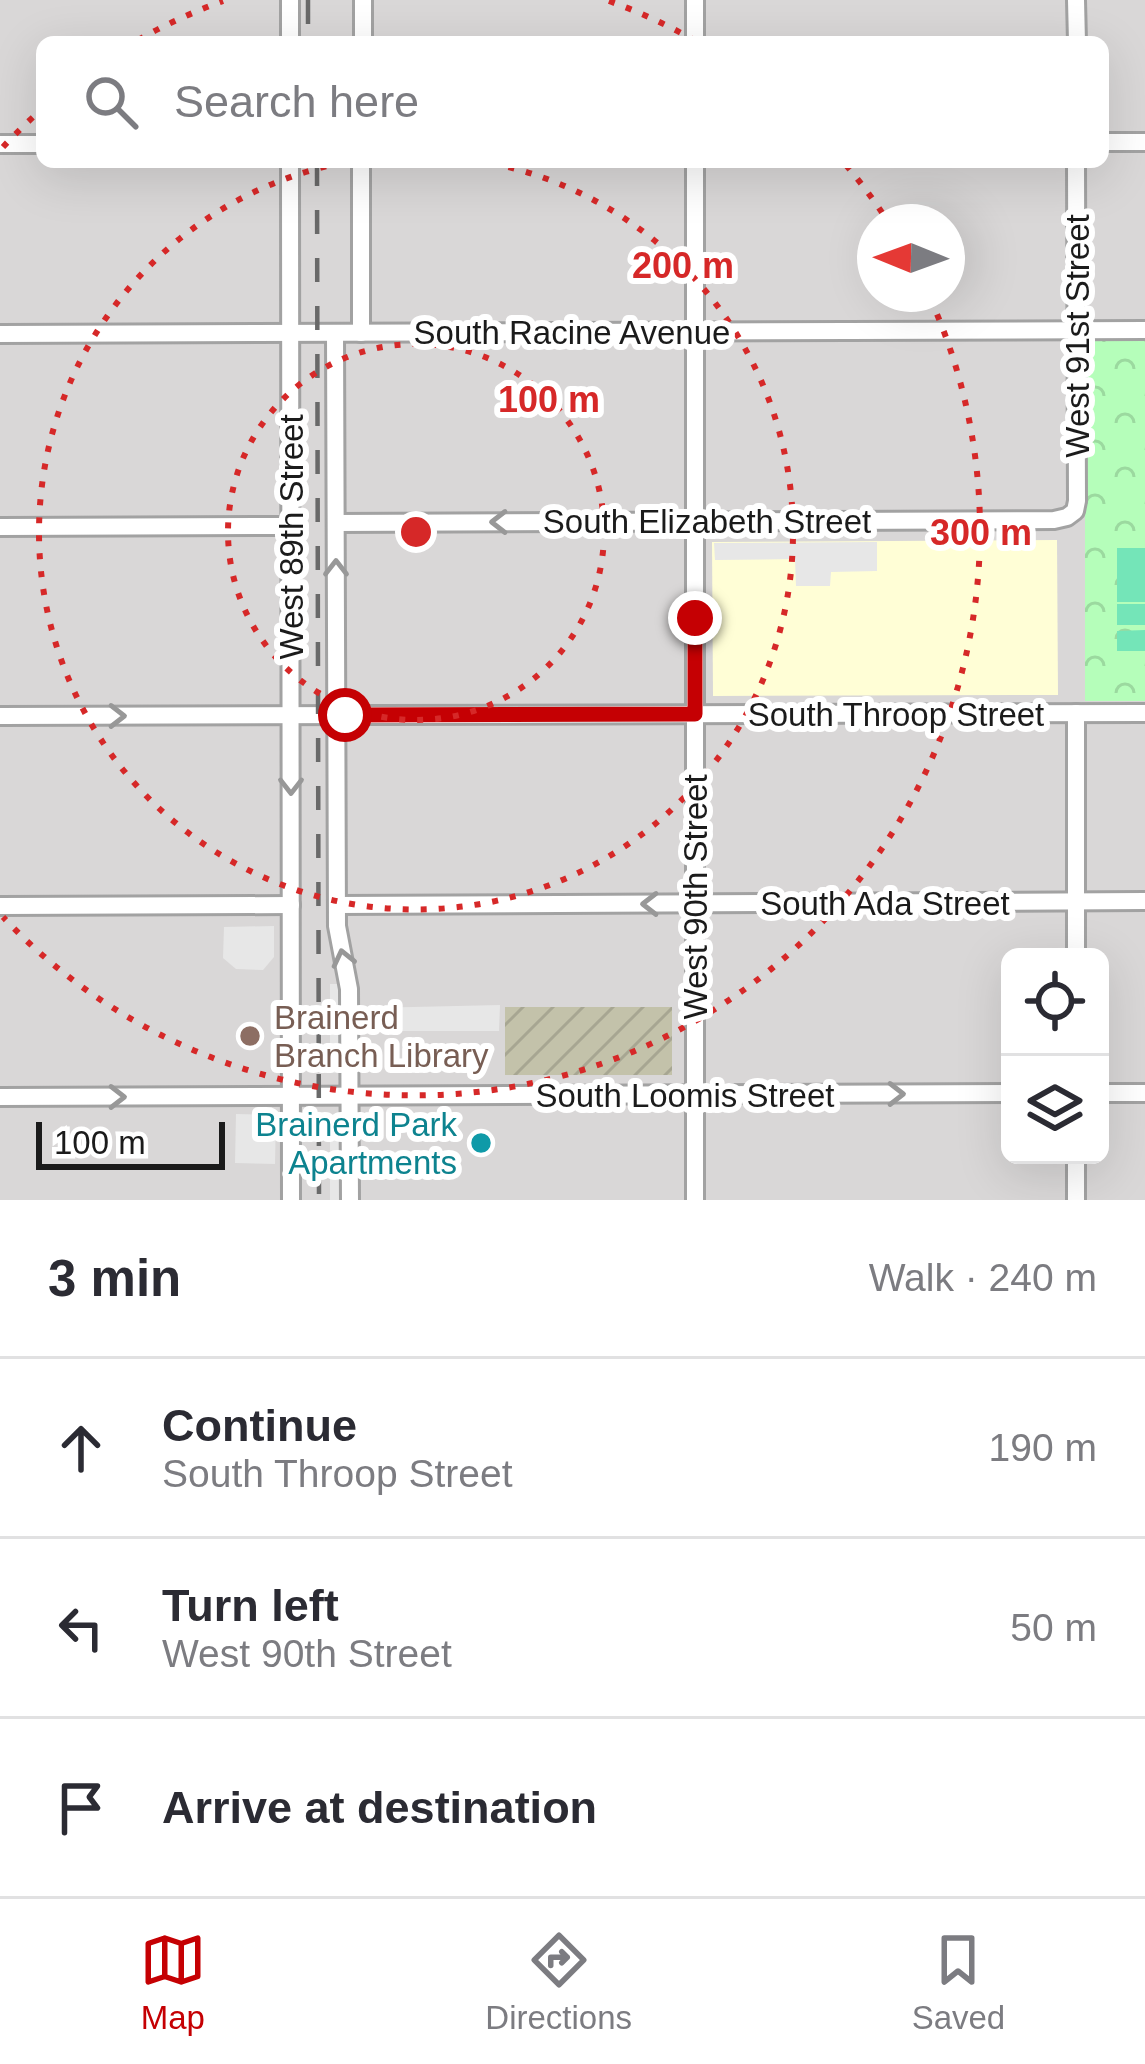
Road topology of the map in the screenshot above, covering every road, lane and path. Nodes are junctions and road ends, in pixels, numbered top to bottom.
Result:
1 (290, 0) edge
2 (363, 0) edge
3 (695, 0) edge
4 (1076, 0) edge
5 (290, 36) edge
6 (363, 36) edge
7 (695, 36) edge
8 (1076, 36) edge
9 (1109, 142) edge
10 (1145, 142) edge
11 (0, 144) edge
12 (36, 144) edge
13 (290, 168) edge
14 (361, 168) edge
15 (695, 168) edge
16 (1076, 168) edge
17 (1077, 330) junction
18 (1145, 330) edge
19 (695, 332) junction
20 (291, 333) junction
21 (335, 333) junction
22 (361, 333) junction
23 (0, 334) edge
24 (1075, 511) joint
25 (695, 522) junction
26 (336, 523) junction
27 (290, 526) junction
28 (0, 527) edge
29 (1076, 713) junction
30 (1145, 713) edge
31 (695, 714) junction
32 (336, 715) junction
33 (0, 716) edge
34 (291, 716) junction
35 (1076, 902) junction
36 (1145, 902) edge
37 (695, 904) junction
38 (291, 905) junction
39 (337, 905) junction
40 (0, 906) edge
41 (1076, 948) edge
42 (1001, 1093) edge
43 (1109, 1093) edge
44 (1145, 1093) edge
45 (695, 1094) junction
46 (292, 1096) junction
47 (350, 1096) junction
48 (0, 1097) edge
49 (1076, 1164) edge
50 (292, 1200) edge
51 (350, 1200) edge
52 (695, 1200) edge
53 (1076, 1200) edge

1 - 5 street
2 - 6 street
3 - 7 street
4 - 8 street
9 - 10 street
11 - 12 street
13 - 20 street, West 89th Street
14 - 22 street
15 - 19 street, West 90th Street
16 - 17 street, West 91st Street
17 - 18 street, South Racine Avenue
17 - 19 street, South Racine Avenue
17 - 24 street, West 91st Street
19 - 22 street, South Racine Avenue
19 - 25 street, West 90th Street
20 - 21 street, South Racine Avenue
20 - 23 street, South Racine Avenue
20 - 27 street, West 89th Street
21 - 22 street, South Racine Avenue
21 - 26 street, West 89th Street
24 - 25 street, South Elizabeth Street
25 -> 26 street, South Elizabeth Street
25 - 31 street, West 90th Street
32 -> 26 street, West 89th Street
27 - 28 street
27 - 34 street, West 89th Street
29 - 30 street, South Throop Street
29 - 31 street, South Throop Street
29 - 35 street
31 - 32 street, South Throop Street
31 - 37 street, West 90th Street
32 - 34 street, South Throop Street
32 - 39 street, West 89th Street
33 -> 34 street, South Throop Street
34 -> 38 street, West 89th Street
35 - 36 street, South Ada Street
35 - 37 street, South Ada Street
35 - 41 street
37 -> 39 street, South Ada Street
37 - 45 street, West 90th Street
38 - 40 street
38 - 46 street, West 89th Street
47 -> 39 street, West 89th Street
45 -> 42 street, South Loomis Street
43 - 44 street
45 - 47 street, South Loomis Street
45 - 52 street, West 90th Street
46 - 47 street, South Loomis Street
48 -> 46 street, South Loomis Street
46 - 50 street, West 89th Street
47 - 51 street, West 89th Street
49 - 53 street

